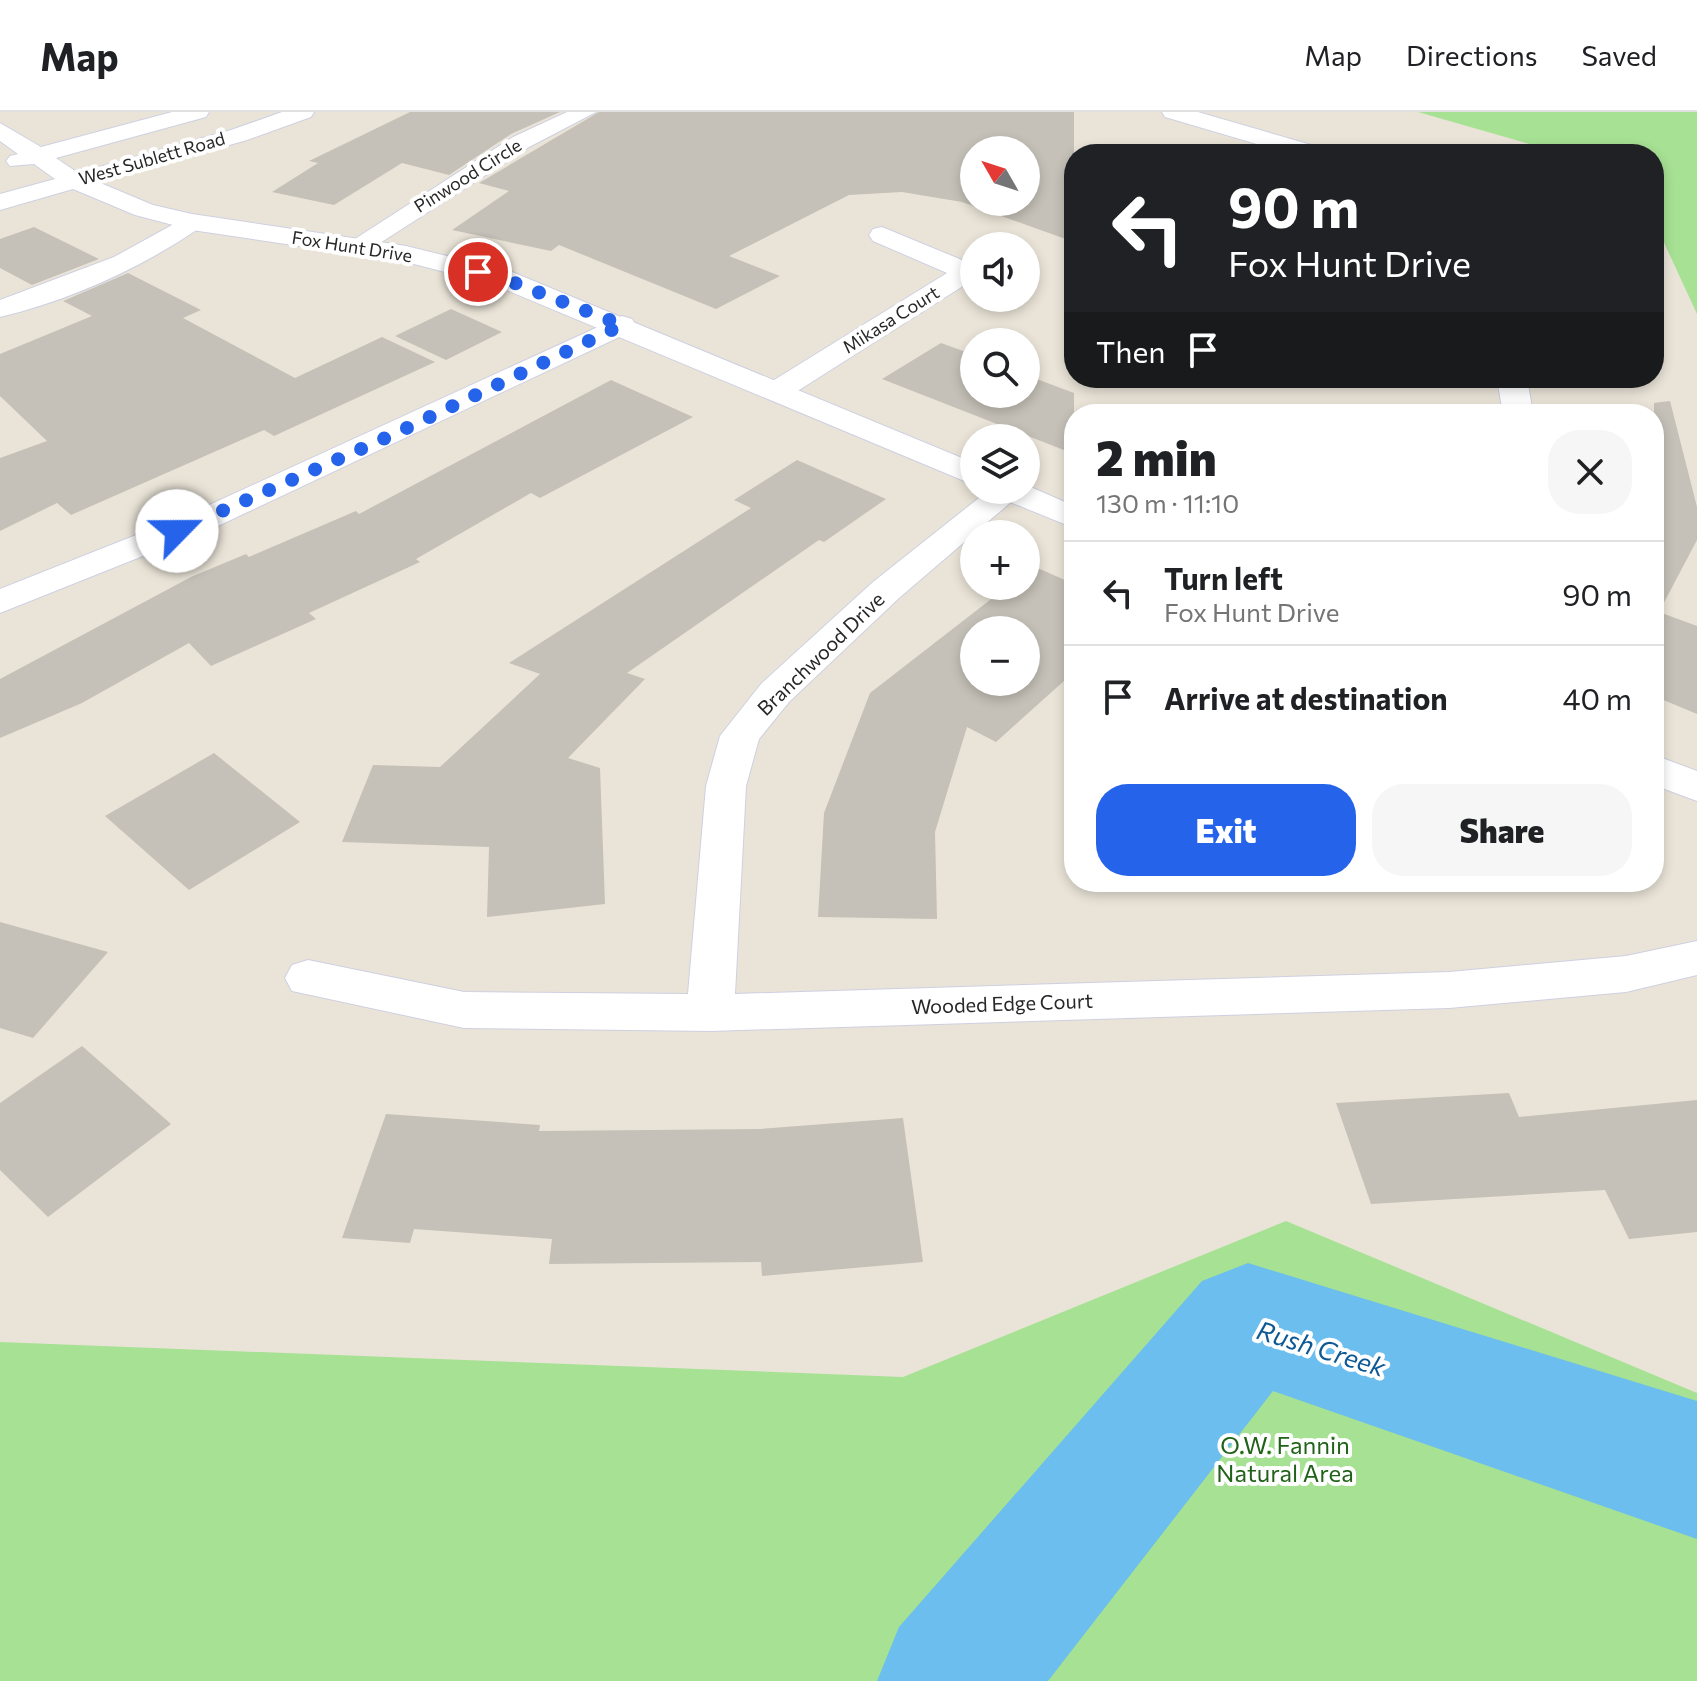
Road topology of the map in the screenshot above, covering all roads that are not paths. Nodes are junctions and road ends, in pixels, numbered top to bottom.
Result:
1 (198, 112) edge
2 (303, 112) edge
3 (585, 112) edge
4 (1173, 112) edge
5 (0, 130) edge
6 (1283, 144) edge
7 (38, 156) junction
8 (0, 166) edge
9 (74, 181) junction
10 (0, 202) edge
11 (192, 222) junction
12 (882, 235) dead end
13 (354, 248) junction
14 (0, 309) edge
15 (622, 325) junction
16 (777, 391) junction
17 (960, 469) edge
18 (1040, 503) edge
19 (993, 504) edge
20 (1064, 514) edge
21 (0, 602) edge
22 (1664, 773) edge
23 (1697, 787) edge
24 (1697, 958) edge
25 (308, 978) dead end
26 (710, 1013) junction

1 - 7 street, West Sublett Road
2 - 9 street, West Sublett Road
3 - 13 street, Pinwood Circle
4 - 6 street
5 - 7 street, Fox Hunt Drive
7 - 8 street, West Sublett Road
7 - 9 street, Fox Hunt Drive
9 - 10 street, West Sublett Road
9 - 11 street, Fox Hunt Drive
11 - 13 street, Fox Hunt Drive
11 - 14 street
12 - 16 street, Mikasa Court
13 - 15 street, Fox Hunt Drive
15 - 16 street, Fox Hunt Drive
15 - 21 street
16 - 17 street, Fox Hunt Drive
18 - 20 street
19 - 26 street, Branchwood Drive
22 - 23 street
24 - 26 street, Wooded Edge Court
25 - 26 street, Wooded Edge Court

